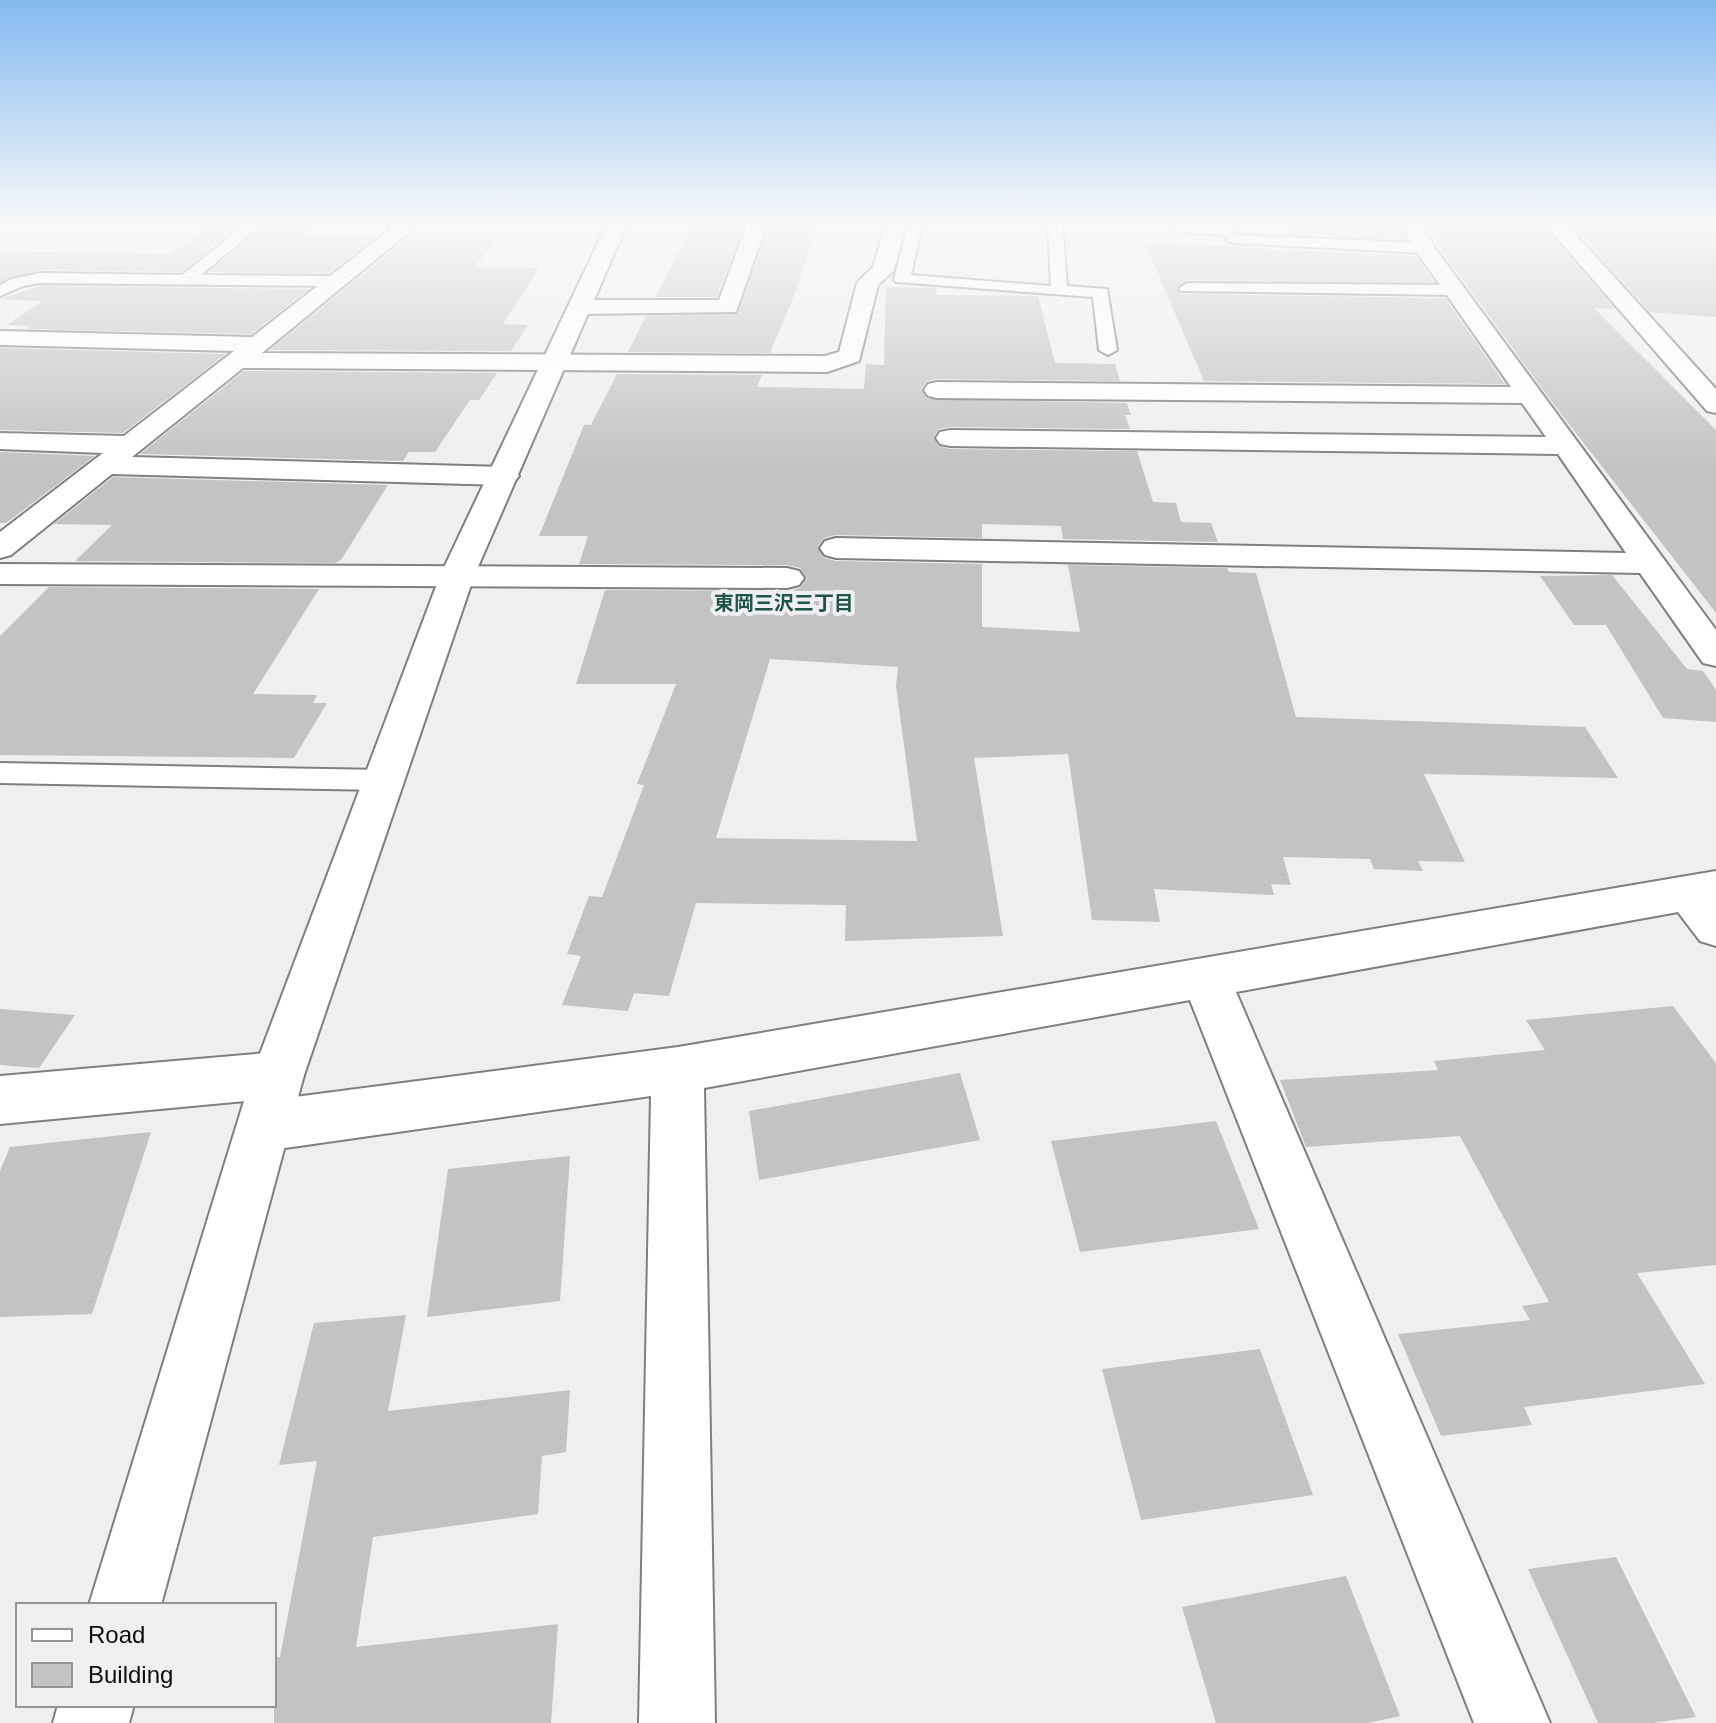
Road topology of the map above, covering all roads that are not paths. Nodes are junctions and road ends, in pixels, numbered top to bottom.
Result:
1 (307, 304) edge
2 (729, 304) edge
3 (863, 304) edge
4 (1102, 304) edge
5 (1464, 304) edge
6 (1625, 304) edge
7 (582, 307) joint
8 (0, 338) edge
9 (1108, 350) dead end
10 (248, 352) junction
11 (555, 364) junction
12 (1683, 370) junction
13 (1716, 372) edge
14 (937, 390) dead end
15 (1530, 395) junction
16 (1716, 405) edge
17 (950, 438) dead end
18 (0, 441) edge
19 (131, 445) junction
20 (1565, 446) junction
21 (104, 465) junction
22 (504, 476) junction
23 (0, 548) edge
24 (836, 548) dead end
25 (1648, 563) junction
26 (0, 574) edge
27 (457, 576) junction
28 (787, 578) dead end
29 (1716, 655) edge
30 (0, 773) edge
31 (384, 780) junction
32 (1706, 902) edge
33 (1205, 977) junction
34 (678, 1070) junction
35 (278, 1075) junction
36 (0, 1100) edge
37 (264, 1126) junction
38 (126, 1603) edge
39 (677, 1723) edge
40 (1512, 1723) edge

1 - 10 street
2 - 7 street
3 - 11 street
4 - 9 lane
5 - 15 street
6 - 12 street
7 - 11 street
8 - 10 street
10 - 11 street
10 - 19 street
11 - 22 street
12 - 13 street
12 - 16 street
14 - 15 street
15 - 20 street
17 - 20 street
18 - 19 street
19 - 21 street
20 - 25 street
21 - 22 street
21 - 23 street
22 - 27 street
24 - 25 street
25 - 29 street
26 - 27 street
27 - 28 street
27 - 31 street
30 - 31 lane
31 - 35 street
32 - 33 street
33 - 34 street
33 - 40 street
34 - 37 street
34 - 39 street
35 - 36 street
35 - 37 street
37 - 38 street

